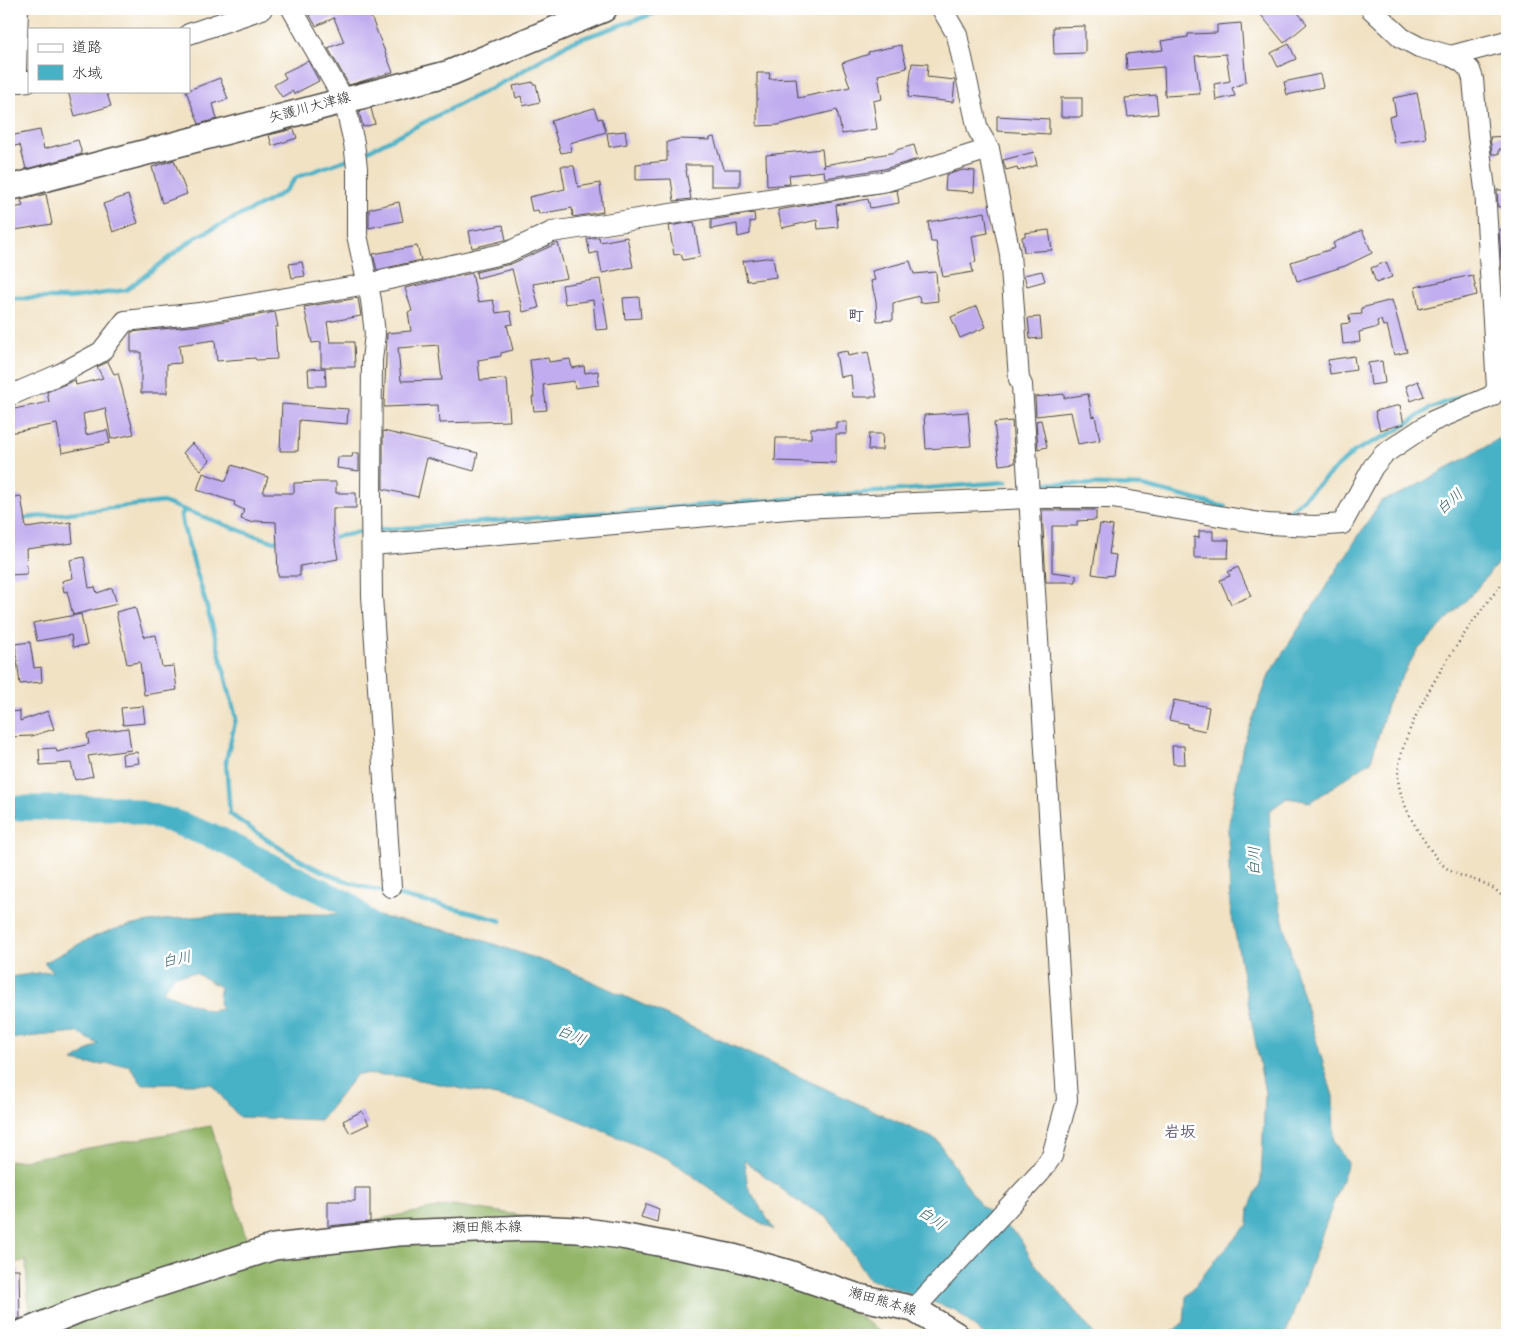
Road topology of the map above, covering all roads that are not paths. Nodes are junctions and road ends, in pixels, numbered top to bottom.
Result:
1 (18, 9) edge
2 (262, 9) edge
3 (292, 9) edge
4 (604, 9) edge
5 (942, 9) edge
6 (1371, 9) edge
7 (190, 34) edge
8 (1507, 40) edge
9 (1451, 56) junction
10 (28, 81) edge
11 (344, 100) junction
12 (989, 149) junction
13 (9, 188) edge
14 (367, 284) junction
15 (9, 396) edge
16 (1028, 498) junction
17 (372, 545) junction
18 (391, 887) dead end
19 (918, 1305) junction
20 (17, 1335) edge
21 (956, 1335) edge

1 - 10 street
2 - 7 street
3 - 11 street
4 - 11 main road, 矢護川大津線
5 - 12 street
6 - 9 street
8 - 9 street
9 - 16 street
11 - 13 main road, 矢護川大津線
11 - 14 street
12 - 14 street
12 - 16 street
14 - 15 street
14 - 17 street
16 - 17 street
16 - 19 street
17 - 18 street
19 - 20 main road, 瀬田熊本線
19 - 21 main road, 瀬田熊本線

